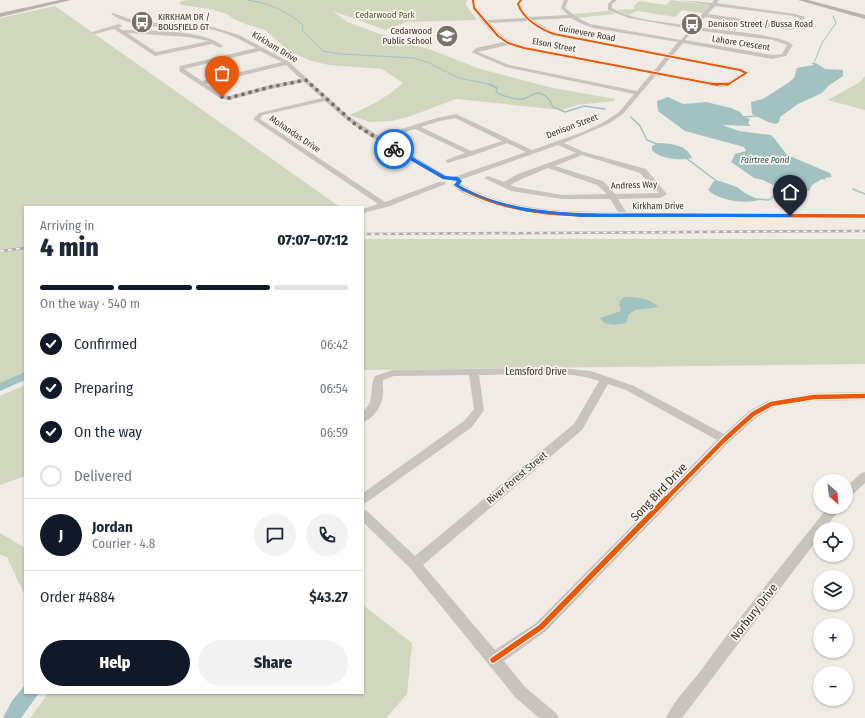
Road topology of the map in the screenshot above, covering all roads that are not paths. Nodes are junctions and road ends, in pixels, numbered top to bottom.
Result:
1 (68, 0) edge
2 (473, 0) edge
3 (520, 0) edge
4 (566, 0) edge
5 (615, 0) edge
6 (682, 0) edge
7 (801, 0) edge
8 (715, 2) edge
9 (112, 14) dead end
10 (0, 15) edge
11 (572, 16) junction
12 (704, 16) junction
13 (865, 17) edge
14 (530, 19) junction
15 (132, 21) junction
16 (486, 22) junction
17 (114, 27) junction
18 (693, 28) junction
19 (121, 31) junction
20 (94, 32) dead end
21 (214, 42) junction
22 (681, 42) junction
23 (508, 43) junction
24 (220, 46) dead end
25 (260, 49) junction
26 (669, 57) junction
27 (286, 63) junction
28 (654, 74) junction
29 (306, 80) junction
30 (201, 83) junction
31 (638, 93) junction
32 (325, 99) junction
33 (416, 127) junction
34 (378, 139) junction
35 (508, 141) junction
36 (558, 142) junction
37 (531, 152) junction
38 (582, 153) junction
39 (472, 154) junction
40 (448, 162) dead end
41 (548, 166) junction
42 (488, 178) dead end
43 (443, 181) junction
44 (457, 182) junction
45 (504, 185) junction
46 (613, 196) junction
47 (384, 205) junction
48 (364, 211) edge
49 (624, 215) junction
50 (865, 216) edge
51 (474, 373) junction
52 (605, 380) junction
53 (865, 396) edge
54 (364, 417) edge
55 (725, 439) junction
56 (865, 476) edge
57 (853, 487) edge
58 (364, 498) edge
59 (830, 514) edge
60 (364, 515) edge
61 (415, 564) junction
62 (493, 660) junction
63 (551, 718) edge
64 (674, 718) edge

1 - 10 main road
2 - 16 street, Elson Street
3 - 14 street, Guinevere Road
4 - 11 street
5 - 18 street
6 - 8 street
7 - 13 main road
8 - 12 street, Denison Street
8 - 12 street
9 - 15 street, Kirkham Drive
11 - 14 street
11 - 22 street
12 - 18 street, Denison Street
14 - 16 street
14 - 26 street, Guinevere Road
15 - 17 street
15 - 25 street, Kirkham Drive
16 - 23 street, Elson Street
17 - 19 street
17 - 20 street
18 - 22 street, Denison Street
18 - 22 street, Lahore Crescent
19 - 21 street
19 - 21 street
21 - 24 street
22 - 26 street, Denison Street
23 - 28 street, Elson Street
23 - 31 street
25 - 27 street, Kirkham Drive
25 - 30 street
26 - 28 street, Denison Street
26 - 28 street, Guinevere Road
27 - 29 street, Kirkham Drive
27 - 30 street
28 - 31 street, Denison Street
29 - 30 street
29 - 32 street, Kirkham Drive
31 - 36 street, Denison Street
32 - 34 street, Kirkham Drive
32 - 47 street, Mohandas Drive
33 - 34 street
33 - 35 street
33 - 39 street
34 - 43 street, Kirkham Drive
35 - 37 street
35 - 39 street
36 - 37 street, Denison Street
36 - 38 street, Andress Way
37 - 44 street, Denison Street
38 - 41 street
38 - 46 street, Andress Way
39 - 40 street
41 - 45 street
41 - 46 street
42 - 45 street, Andress Way
43 - 44 street
43 - 47 street
44 - 49 street, Kirkham Drive
45 - 46 street, Andress Way
46 - 49 street
47 - 48 street
49 - 50 street, Kirkham Drive
51 - 52 street, Lemsford Drive
51 - 54 street, Lemsford Drive
51 - 58 street
52 - 55 street, Lemsford Drive
52 - 61 street, River Forest Street
53 - 55 street, Song Bird Drive
55 - 62 street, Song Bird Drive
56 - 57 street
59 - 64 street, Norbury Drive
60 - 61 street
61 - 62 street
62 - 63 street

